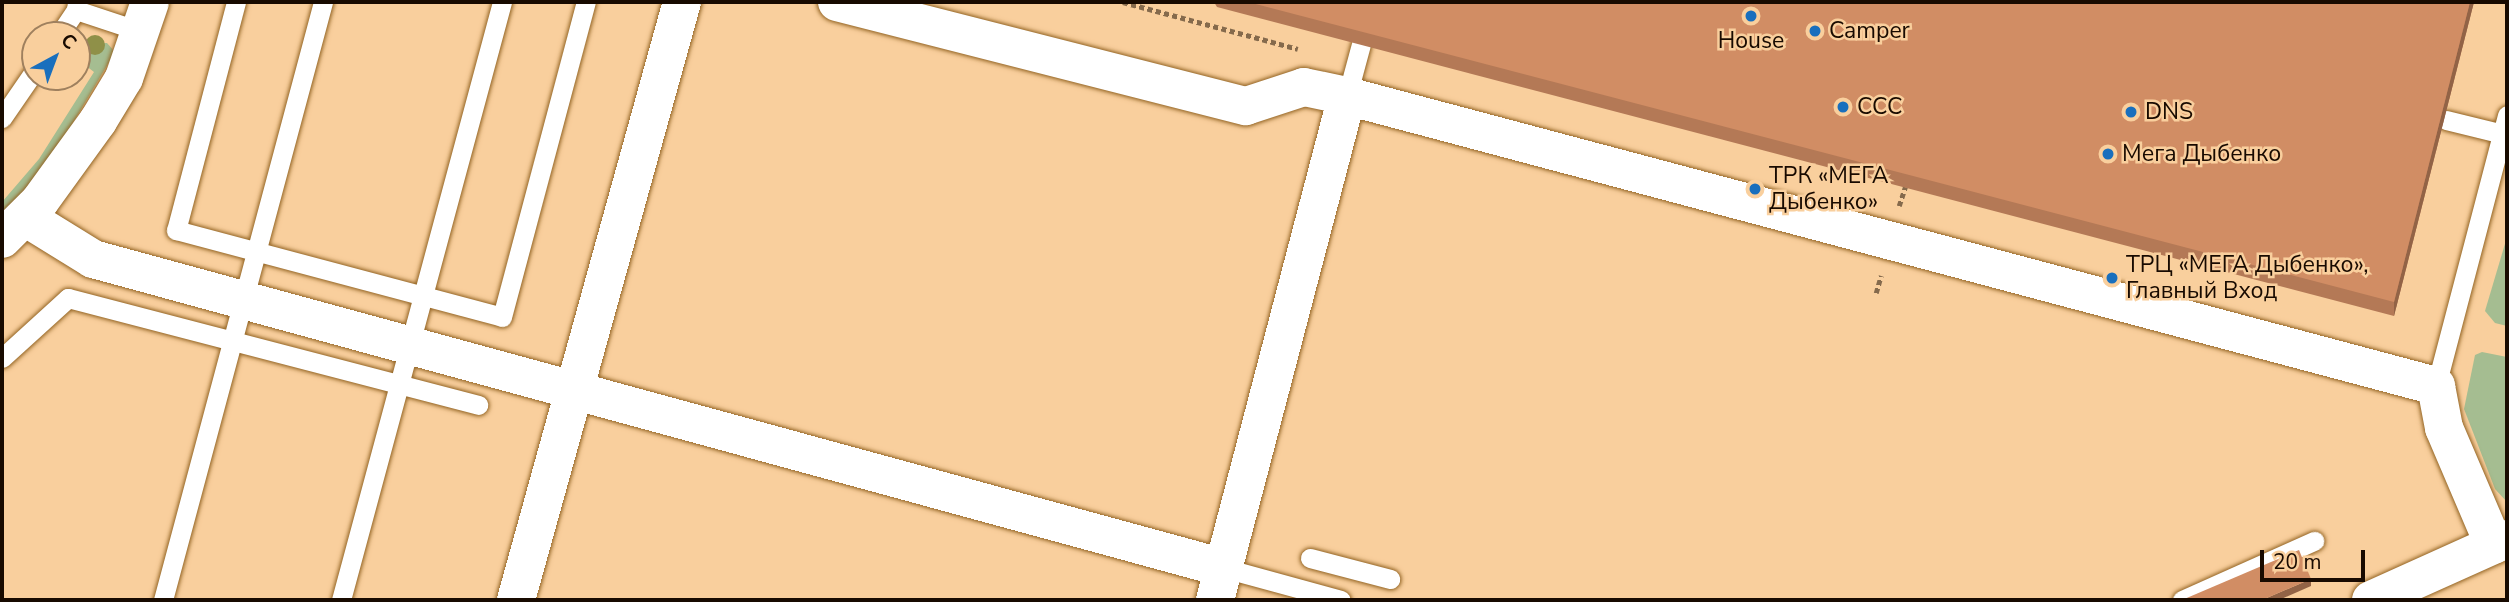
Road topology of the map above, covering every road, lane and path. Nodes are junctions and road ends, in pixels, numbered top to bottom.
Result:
1 (236, 2) edge
2 (323, 2) edge
3 (502, 2) edge
4 (586, 2) edge
5 (682, 2) edge
6 (837, 2) edge
7 (77, 6) edge
8 (146, 17) edge
9 (68, 21) edge
10 (1361, 44) edge
11 (21, 90) edge
12 (1347, 96) junction
13 (2, 118) edge
14 (2446, 120) edge
15 (2505, 128) edge
16 (13, 228) edge
17 (256, 251) junction
18 (423, 295) junction
19 (243, 300) junction
20 (233, 341) junction
21 (409, 346) junction
22 (2, 358) edge
23 (399, 384) junction
24 (2436, 386) junction
25 (574, 391) junction
26 (478, 405) dead end
27 (2314, 541) dead end
28 (2501, 542) edge
29 (1310, 558) dead end
30 (1390, 579) dead end
31 (1220, 584) edge
32 (1300, 595) edge
33 (163, 600) edge
34 (341, 600) edge
35 (516, 600) edge
36 (1341, 600) edge
37 (2182, 600) edge
38 (2371, 600) edge

1 - 17 lane
2 - 17 lane
3 - 18 lane
4 - 18 lane
5 - 25 street
6 - 12 street
7 - 8 lane
7 - 9 lane
8 - 16 street
10 - 12 lane
11 - 13 lane
12 - 24 street
12 - 31 street
14 - 15 lane
15 - 24 lane
16 - 19 street
17 - 18 lane
17 - 19 lane
18 - 21 lane
19 - 20 lane
19 - 21 street
20 - 22 lane
20 - 23 lane
20 - 33 lane
21 - 23 lane
21 - 25 street
23 - 26 lane
23 - 34 lane
24 - 28 street
25 - 31 street
25 - 35 street
27 - 37 lane
28 - 38 street
29 - 30 lane
31 - 32 lane
32 - 36 lane

